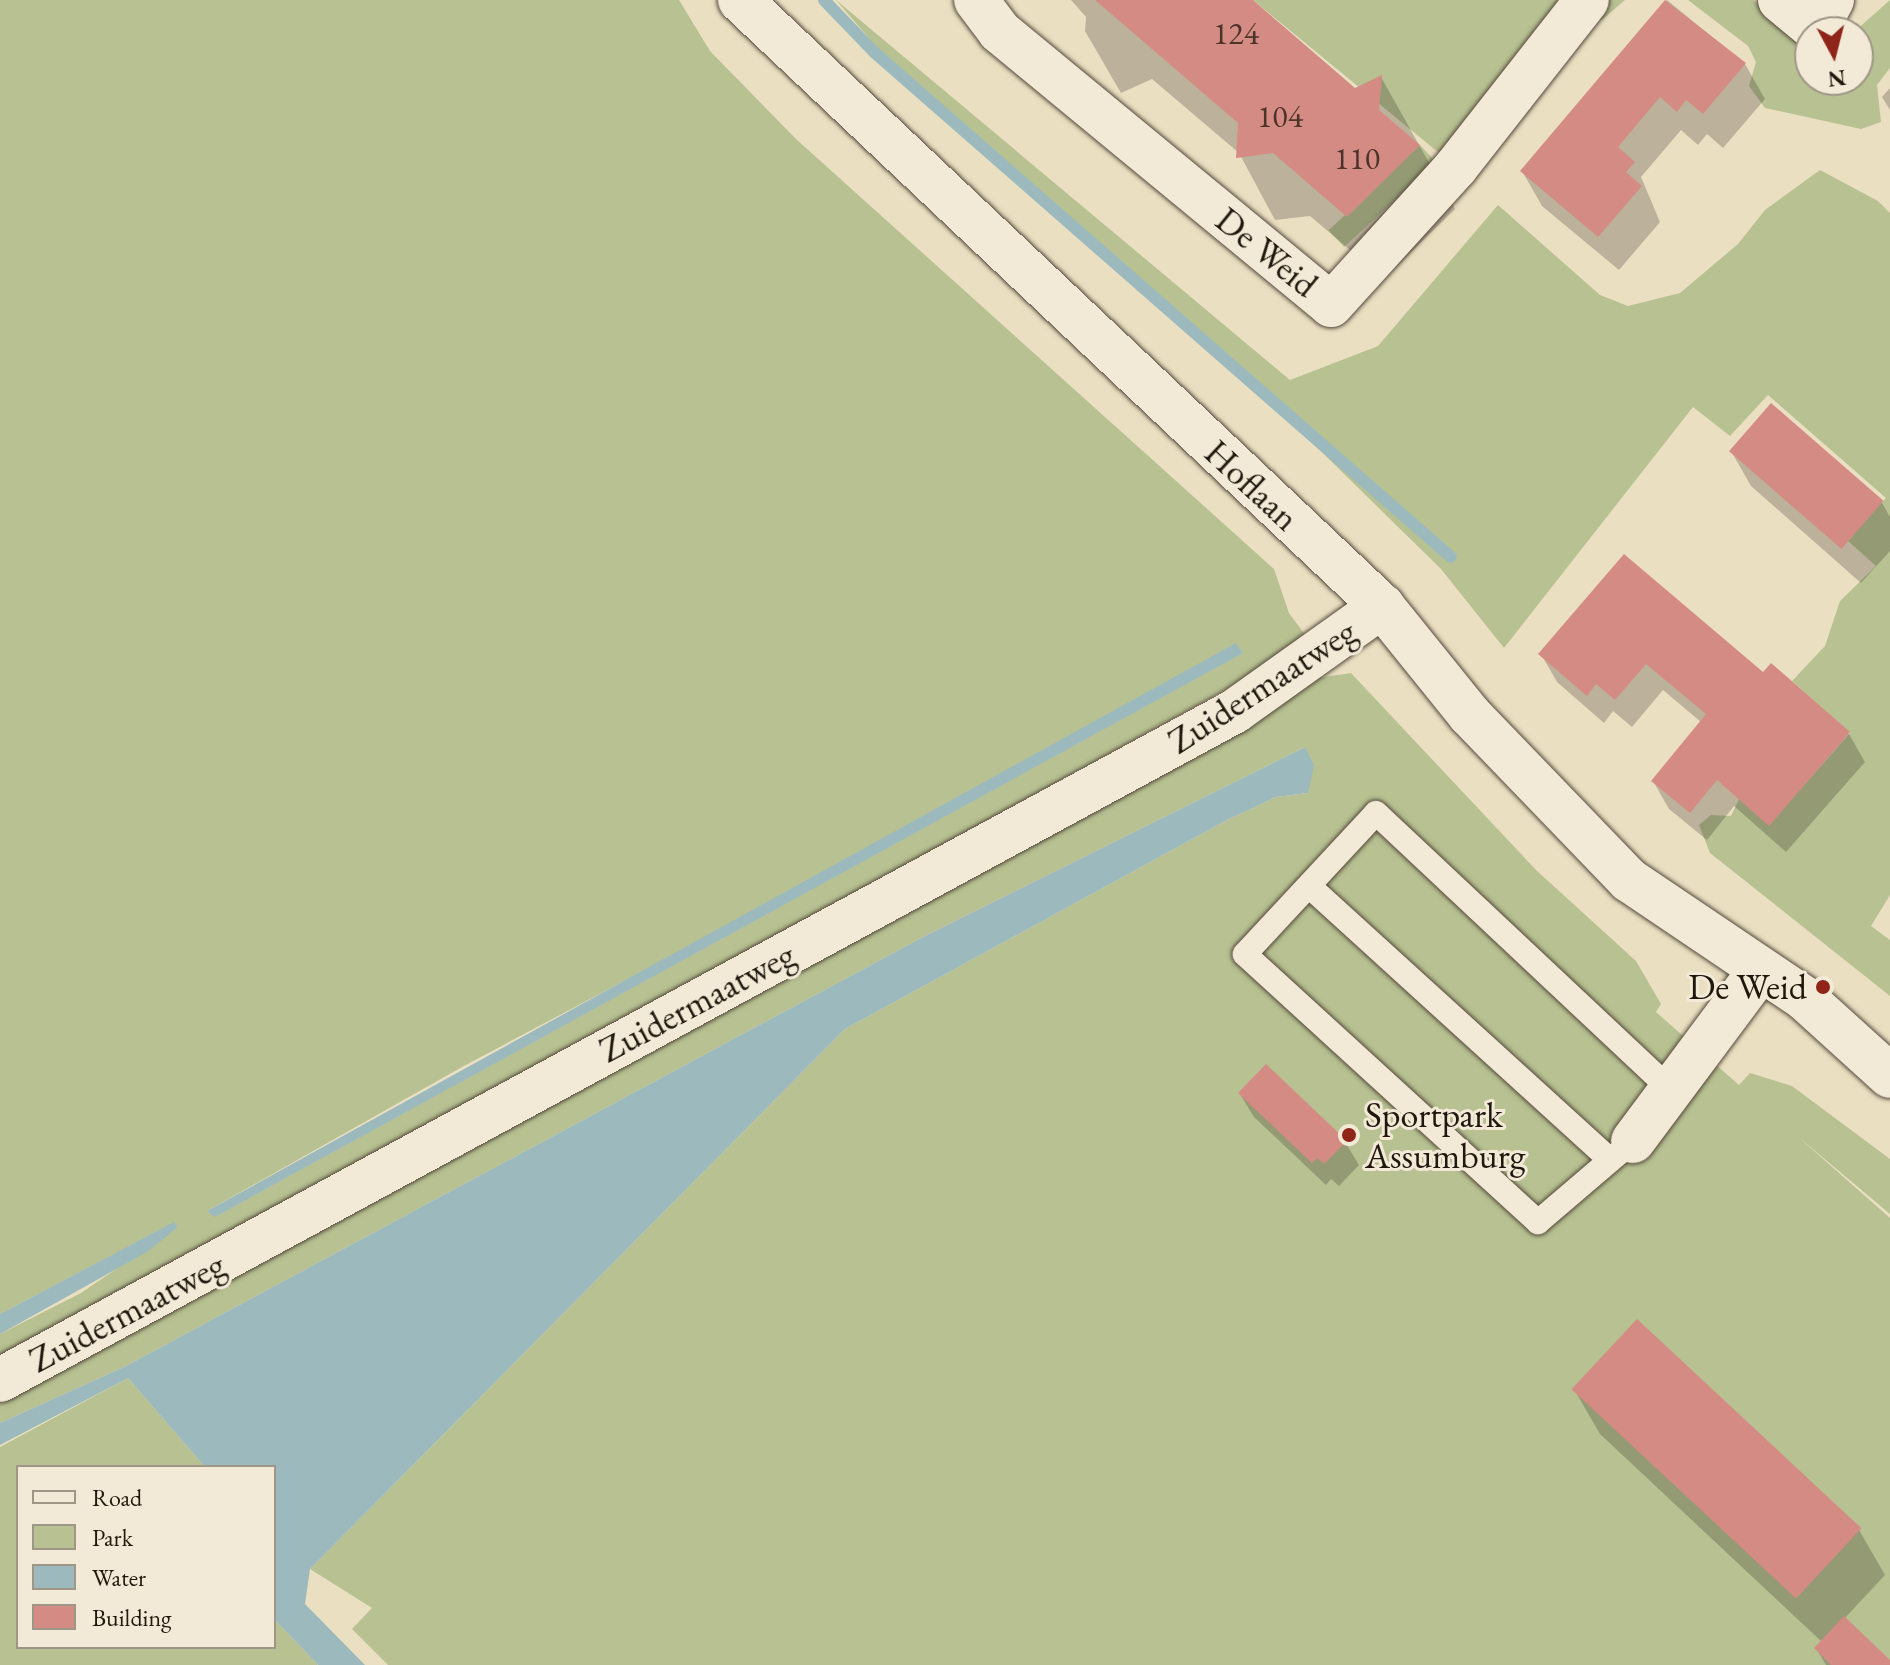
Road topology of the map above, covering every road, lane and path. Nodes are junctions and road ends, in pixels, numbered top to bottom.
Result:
1 (740, 0) edge
2 (976, 0) edge
3 (1587, 0) edge
4 (1780, 0) edge
5 (1832, 0) edge
6 (1382, 606) junction
7 (1309, 886) junction
8 (1759, 972) junction
9 (1890, 1076) edge
10 (1670, 1089) junction
11 (1621, 1150) junction
12 (0, 1380) edge

1 - 6 street, Hoflaan
2 - 3 street, De Weid
4 - 5 street
6 - 8 street, Hoflaan
6 - 12 street, Zuidermaatweg
7 - 10 lane
7 - 11 lane
7 - 11 lane
8 - 9 street, Hoflaan
8 - 10 street
10 - 11 street

